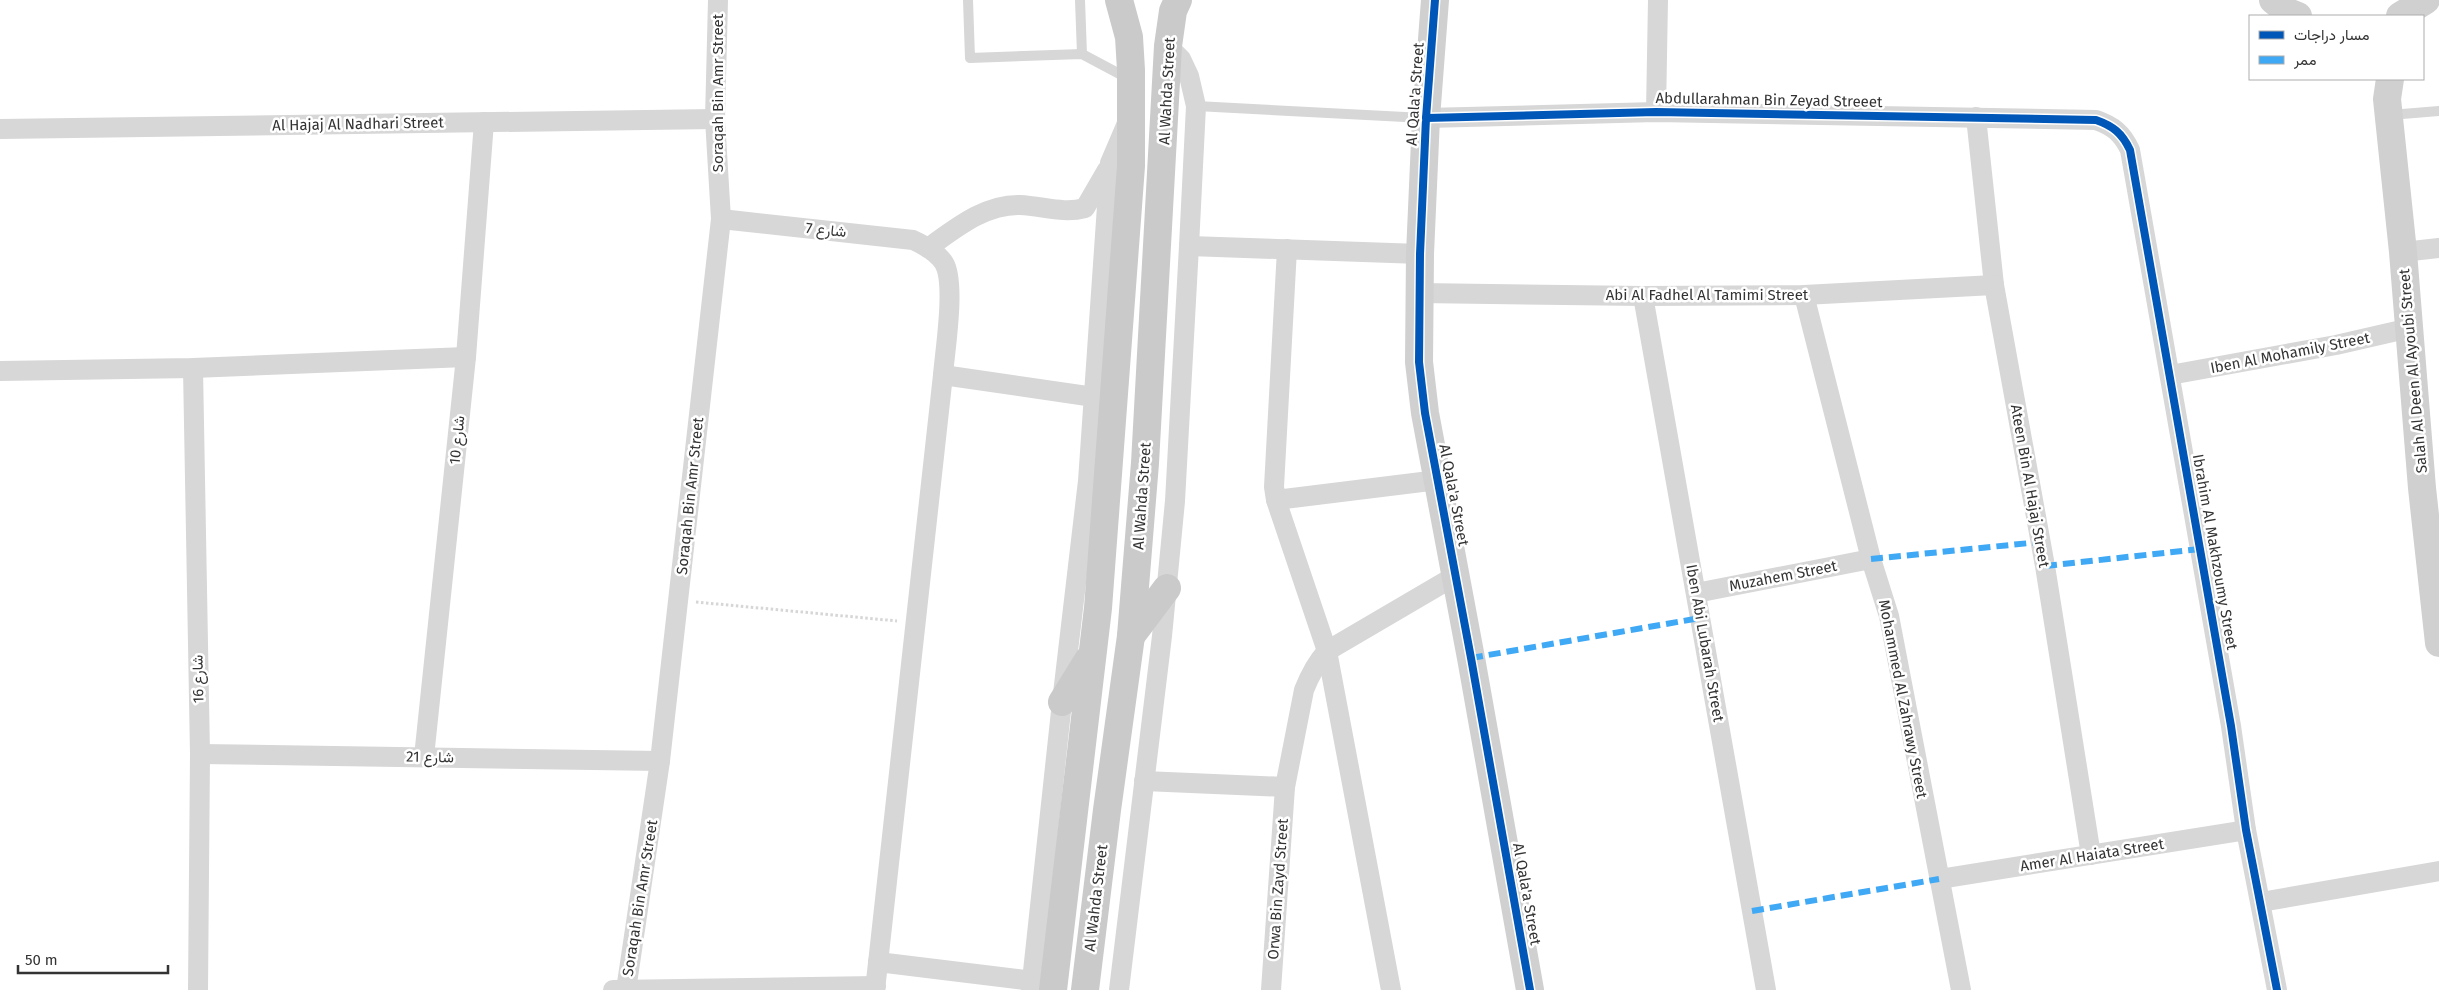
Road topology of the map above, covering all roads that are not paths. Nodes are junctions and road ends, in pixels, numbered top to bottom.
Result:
1 (718, 0) edge
2 (968, 0) edge
3 (1080, 0) edge
4 (1119, 0) edge
5 (1178, 0) edge
6 (1435, 0) edge
7 (1658, 0) edge
8 (2273, 0) edge
9 (2296, 15) edge
10 (1168, 46) junction
11 (1082, 54) junction
12 (1132, 80) junction
13 (2386, 93) edge
14 (1196, 106) junction
15 (1132, 110) junction
16 (2439, 111) edge
17 (1656, 112) junction
18 (1976, 117) junction
19 (1426, 118) junction
20 (715, 119) junction
21 (484, 122) junction
22 (2112, 126) joint
23 (0, 130) edge
24 (1110, 163) junction
25 (721, 219) junction
26 (1190, 246) junction
27 (928, 248) junction
28 (2439, 248) edge
29 (1287, 249) junction
30 (2403, 252) junction
31 (1420, 254) junction
32 (1994, 285) junction
33 (1419, 293) junction
34 (1804, 295) junction
35 (1643, 296) junction
36 (2410, 328) junction
37 (466, 357) junction
38 (194, 368) junction
39 (0, 371) edge
40 (943, 375) junction
41 (2170, 376) junction
42 (1094, 398) junction
43 (1438, 480) junction
44 (1276, 500) junction
45 (1871, 559) junction
46 (1455, 576) junction
47 (1167, 588) junction
48 (1696, 593) junction
49 (1131, 636) junction
50 (2439, 643) edge
51 (1092, 652) junction
52 (1328, 652) junction
53 (1062, 702) junction
54 (200, 754) junction
55 (424, 757) junction
56 (660, 761) junction
57 (1144, 781) junction
58 (1285, 787) junction
59 (2246, 830) junction
60 (2091, 855) junction
61 (2439, 871) edge
62 (1939, 879) junction
63 (2261, 902) junction
64 (878, 962) junction
65 (1039, 987) edge
66 (876, 988) edge
67 (198, 990) edge
68 (612, 990) edge
69 (626, 990) edge
70 (1085, 990) edge
71 (1119, 990) edge
72 (1271, 990) edge
73 (1391, 990) edge
74 (1530, 990) edge
75 (1766, 990) edge
76 (1961, 990) edge
77 (2277, 990) edge

1 - 20 street, Soraqah Bin Amr Street
2 - 11 lane
3 - 11 lane
4 - 12 main road, Al Wahda Street
5 - 10 main road, Al Wahda Street
6 - 19 street, Al Qala'a Street
7 - 17 street
8 - 9 street
10 - 14 street
10 - 49 main road, Al Wahda Street
11 - 12 lane
12 - 15 main road, Al Wahda Street
13 - 16 lane
13 - 30 street, Salah Al Deen Al Ayoubi Street
14 - 19 lane
14 - 26 street
15 - 24 street
15 - 51 main road, Al Wahda Street
17 - 18 street, Abdullarahman Bin Zeyad Streeet
17 - 19 street, Abdullarahman Bin Zeyad Streeet
18 - 22 street, Abdullarahman Bin Zeyad Streeet
18 - 32 street, Ateen Bin Al Hajaj Street
19 - 31 street, Al Qala'a Street
20 - 21 street, Al Hajaj Al Nadhari Street
20 - 25 street, Soraqah Bin Amr Street
21 - 23 street, Al Hajaj Al Nadhari Street
21 - 37 street, شارع 10
22 - 41 street, Ibrahim Al Makhzoumy Street
24 - 27 street
24 - 42 street
25 - 27 street, شارع 7
25 - 56 street, Soraqah Bin Amr Street
26 - 29 street
26 - 47 street
27 - 40 street
28 - 30 street
29 - 31 street
29 - 44 street
30 - 36 street, Salah Al Deen Al Ayoubi Street
31 - 33 street, Al Qala'a Street
32 - 34 street, Abi Al Fadhel Al Tamimi Street
32 - 60 street, Ateen Bin Al Hajaj Street
33 - 35 street, Abi Al Fadhel Al Tamimi Street
33 - 43 street, Al Qala'a Street
34 - 35 street, Abi Al Fadhel Al Tamimi Street
34 - 45 street, Mohammed Al Zahrawy Street
35 - 48 street, Iben Abi Lubarah Street
36 - 41 street, Iben Al Mohamily Street
36 - 50 street, Salah Al Deen Al Ayoubi Street
37 - 38 street
37 - 55 street, شارع 10
38 - 39 street
38 - 54 street, شارع 16
40 - 42 street
40 - 64 street
41 - 59 street, Ibrahim Al Makhzoumy Street
42 - 53 street
43 - 44 street
43 - 46 street, Al Qala'a Street
44 - 52 street
45 - 48 street, Muzahem Street
45 - 62 street, Mohammed Al Zahrawy Street
46 - 52 street
46 - 74 street, Al Qala'a Street
47 - 49 main road
47 - 57 street
48 - 75 street, Iben Abi Lubarah Street
49 - 70 main road, Al Wahda Street
51 - 53 main road
51 - 65 main road, Al Wahda Street
52 - 58 street, Orwa Bin Zayd Street
52 - 73 street
53 - 65 street
54 - 55 street, شارع 21
54 - 67 street, شارع 16
55 - 56 street, شارع 21
56 - 69 street, Soraqah Bin Amr Street
57 - 58 street
57 - 71 street
58 - 72 street, Orwa Bin Zayd Street
59 - 60 street, Amer Al Haiata Street
59 - 63 street, Ibrahim Al Makhzoumy Street
60 - 62 street, Amer Al Haiata Street
61 - 63 street
62 - 76 street, Mohammed Al Zahrawy Street
63 - 77 street, Ibrahim Al Makhzoumy Street
64 - 65 street
64 - 66 street
66 - 69 street
68 - 69 street

